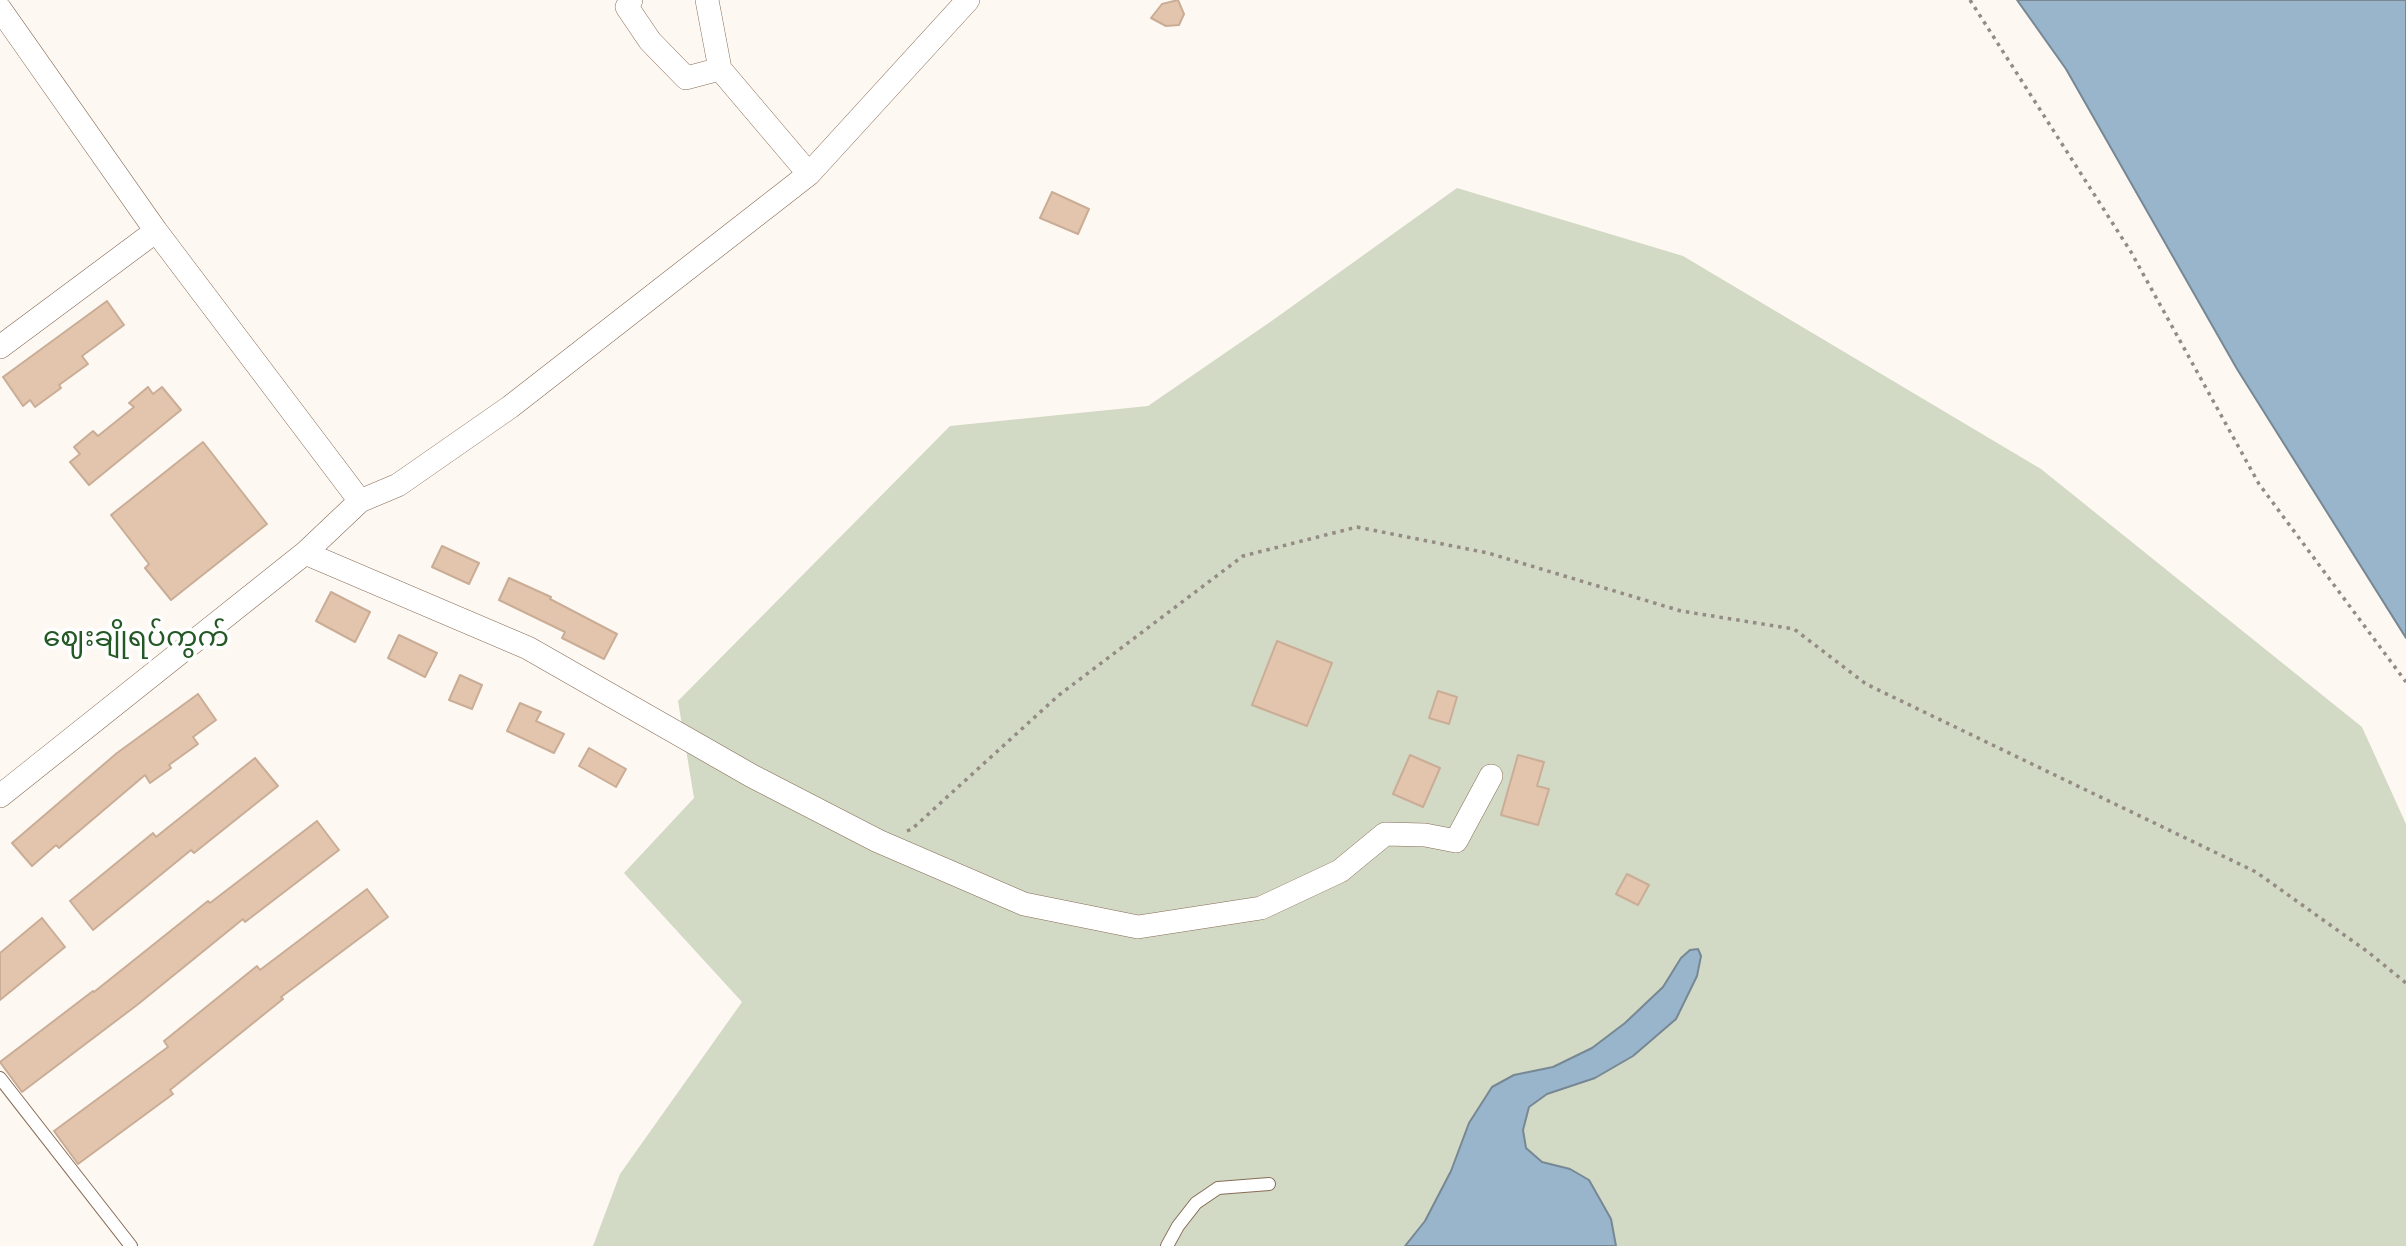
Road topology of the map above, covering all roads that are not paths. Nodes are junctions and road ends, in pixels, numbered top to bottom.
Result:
1 (707, 0) edge
2 (968, 0) edge
3 (626, 2) edge
4 (0, 9) edge
5 (720, 69) junction
6 (809, 174) junction
7 (156, 231) junction
8 (0, 347) edge
9 (360, 501) junction
10 (305, 553) junction
11 (1491, 776) dead end
12 (0, 796) edge
13 (0, 1078) edge
14 (1269, 1184) dead end
15 (131, 1246) edge
16 (1167, 1246) edge

1 - 5 street
2 - 6 street
3 - 5 street
4 - 7 street
5 - 6 street
6 - 9 street
7 - 8 street
7 - 9 street
9 - 10 street
10 - 11 street
10 - 12 street
13 - 15 lane
14 - 16 lane

